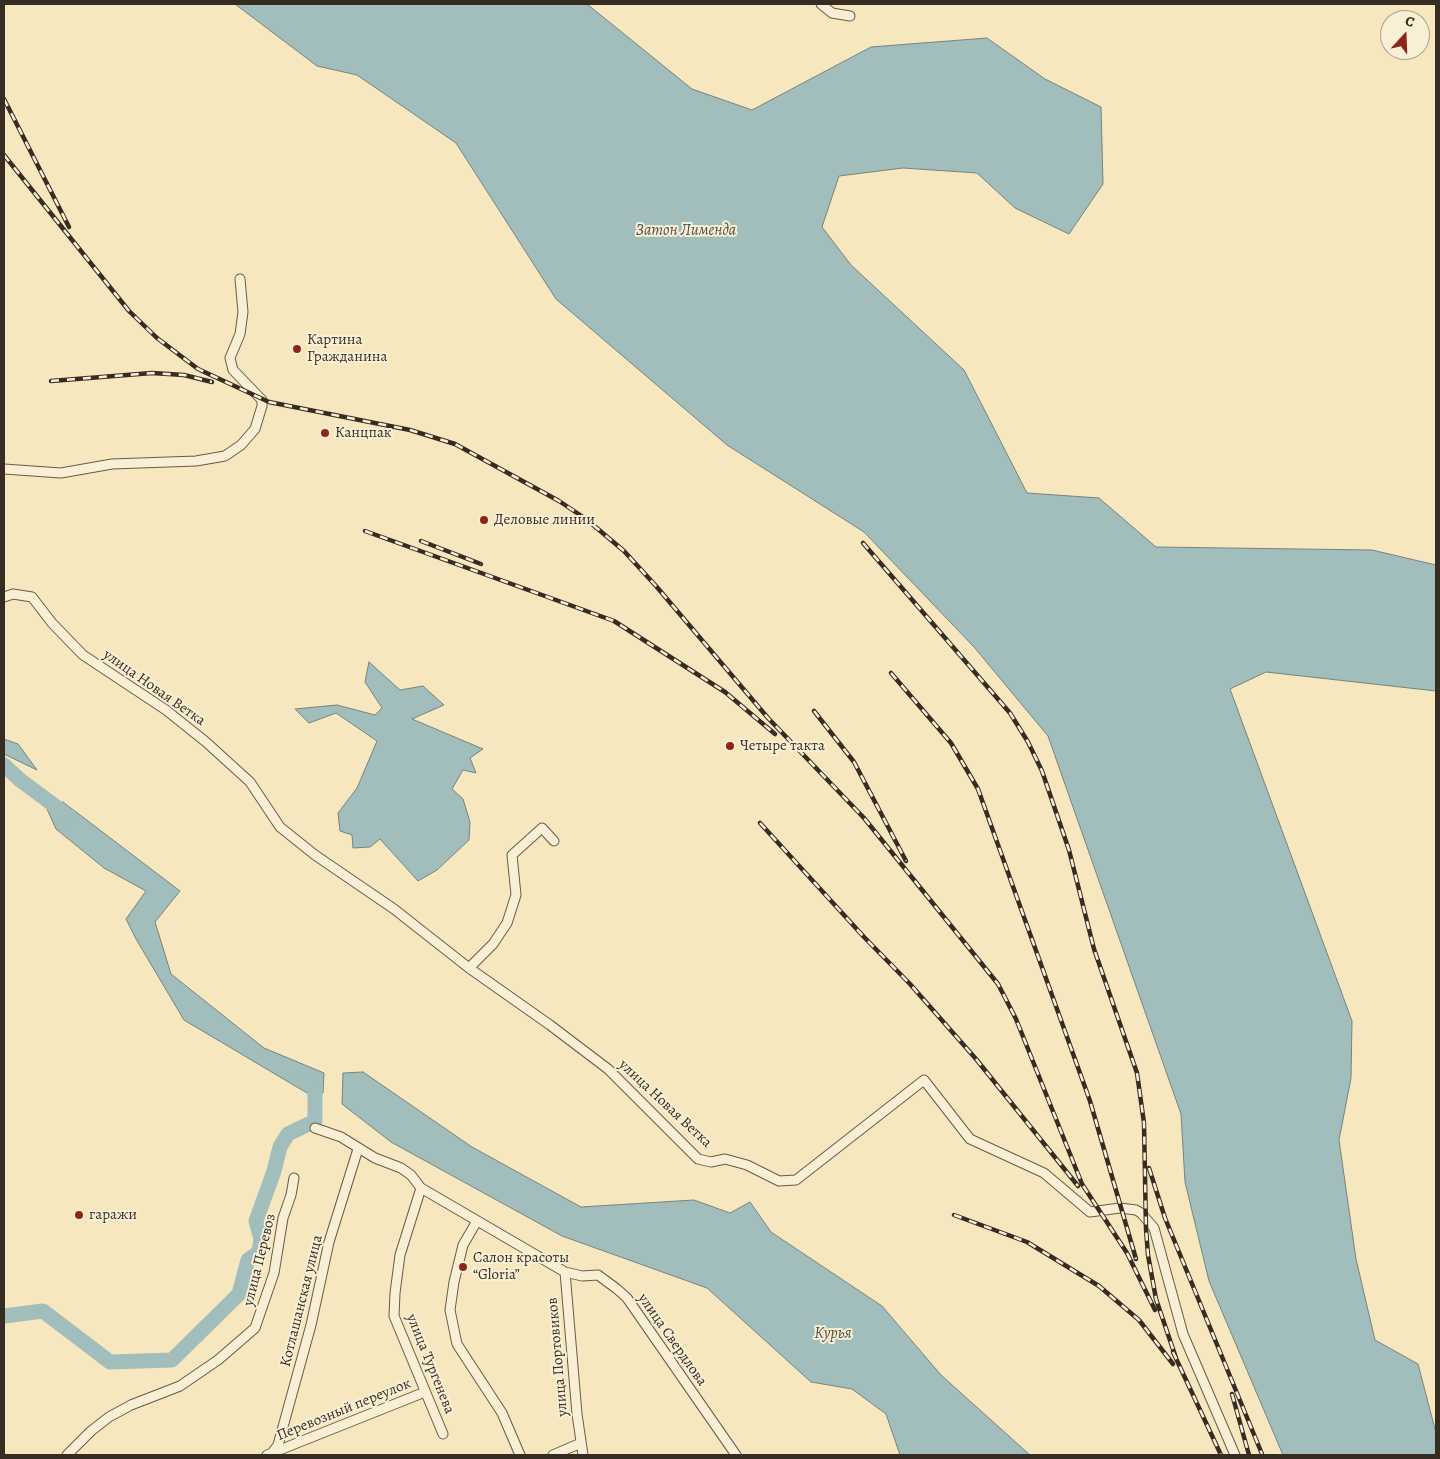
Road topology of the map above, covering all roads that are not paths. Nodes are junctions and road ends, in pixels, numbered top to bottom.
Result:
1 (820, 4) edge
2 (850, 16) dead end
3 (240, 280) dead end
4 (4, 469) edge
5 (4, 597) edge
6 (554, 841) dead end
7 (468, 968) junction
8 (316, 1128) dead end
9 (358, 1149) junction
10 (294, 1178) dead end
11 (421, 1188) junction
12 (477, 1221) junction
13 (564, 1272) junction
14 (425, 1392) junction
15 (443, 1434) dead end
16 (581, 1443) junction
17 (269, 1454) edge
18 (67, 1455) edge
19 (520, 1455) edge
20 (554, 1455) edge
21 (583, 1455) edge
22 (736, 1455) edge
23 (1235, 1455) edge

1 - 2 street
3 - 4 street
5 - 7 street, улица Новая Ветка
6 - 7 street
7 - 23 street, улица Новая Ветка
8 - 9 street
9 - 11 street
9 - 17 street, Котлашанская улица
10 - 18 street, улица Перевоз
11 - 12 street
11 - 14 street, улица Тургенева
12 - 13 street
12 - 19 street
13 - 16 street, улица Портовиков
13 - 22 street, улица Свердлова
14 - 15 street, улица Тургенева
14 - 17 street, Перевозный переулок
16 - 20 street
16 - 21 street, улица Портовиков

